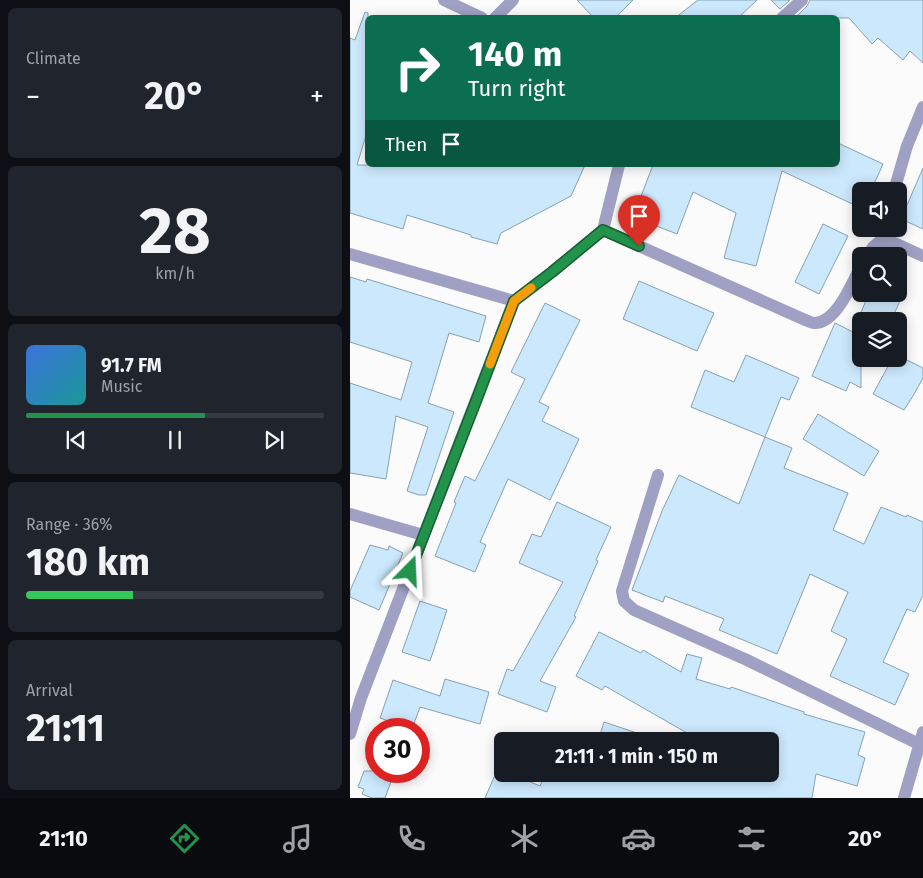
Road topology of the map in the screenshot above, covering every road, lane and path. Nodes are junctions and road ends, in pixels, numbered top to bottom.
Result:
1 (444, 0) edge
2 (513, 0) edge
3 (802, 0) edge
4 (476, 15) edge
5 (497, 15) edge
6 (785, 15) edge
7 (923, 107) edge
8 (619, 167) edge
9 (897, 182) edge
10 (603, 230) junction
11 (885, 237) edge
12 (350, 254) edge
13 (923, 256) edge
14 (852, 282) edge
15 (514, 301) junction
16 (658, 475) dead end
17 (350, 514) edge
18 (423, 535) junction
19 (923, 732) edge
20 (350, 734) edge
21 (921, 746) edge
22 (904, 798) edge

1 - 4 street
2 - 5 street
3 - 6 street
7 - 9 street
8 - 10 street
10 - 14 street
10 - 15 street
11 - 13 street
12 - 15 street
15 - 18 street
16 - 21 street
17 - 18 street
18 - 20 street
19 - 21 street
21 - 22 street

